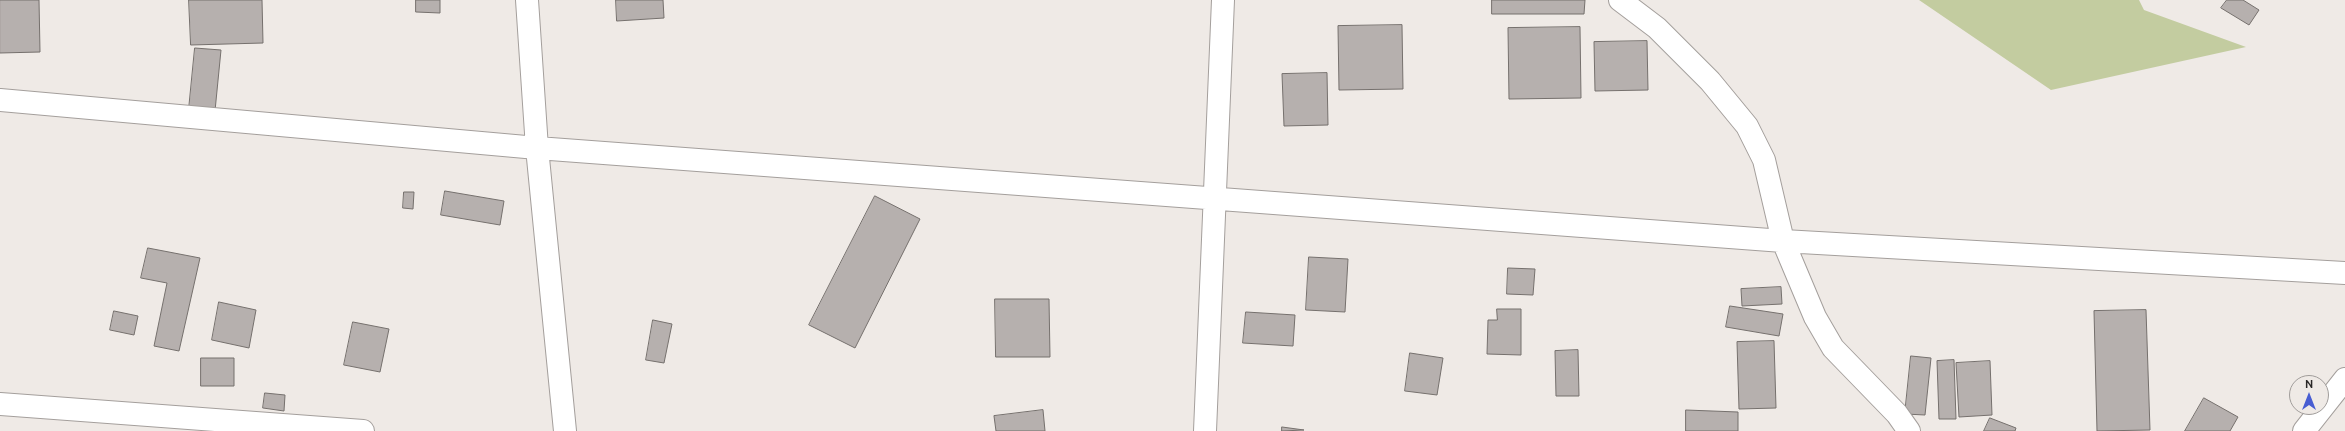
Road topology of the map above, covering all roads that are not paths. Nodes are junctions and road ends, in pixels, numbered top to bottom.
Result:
1 (527, 0) edge
2 (1223, 0) edge
3 (1620, 0) edge
4 (0, 100) edge
5 (537, 148) junction
6 (1214, 199) junction
7 (1783, 241) junction
8 (2345, 273) edge
9 (2345, 378) edge
10 (0, 404) edge
11 (363, 431) edge
12 (566, 431) edge
13 (1205, 431) edge
14 (1909, 431) edge
15 (2304, 431) edge

1 - 5 street
2 - 6 street
3 - 7 street
4 - 5 street
5 - 6 street
5 - 12 street
6 - 7 street
6 - 13 street
7 - 8 street
7 - 14 street
9 - 15 street
10 - 11 street

